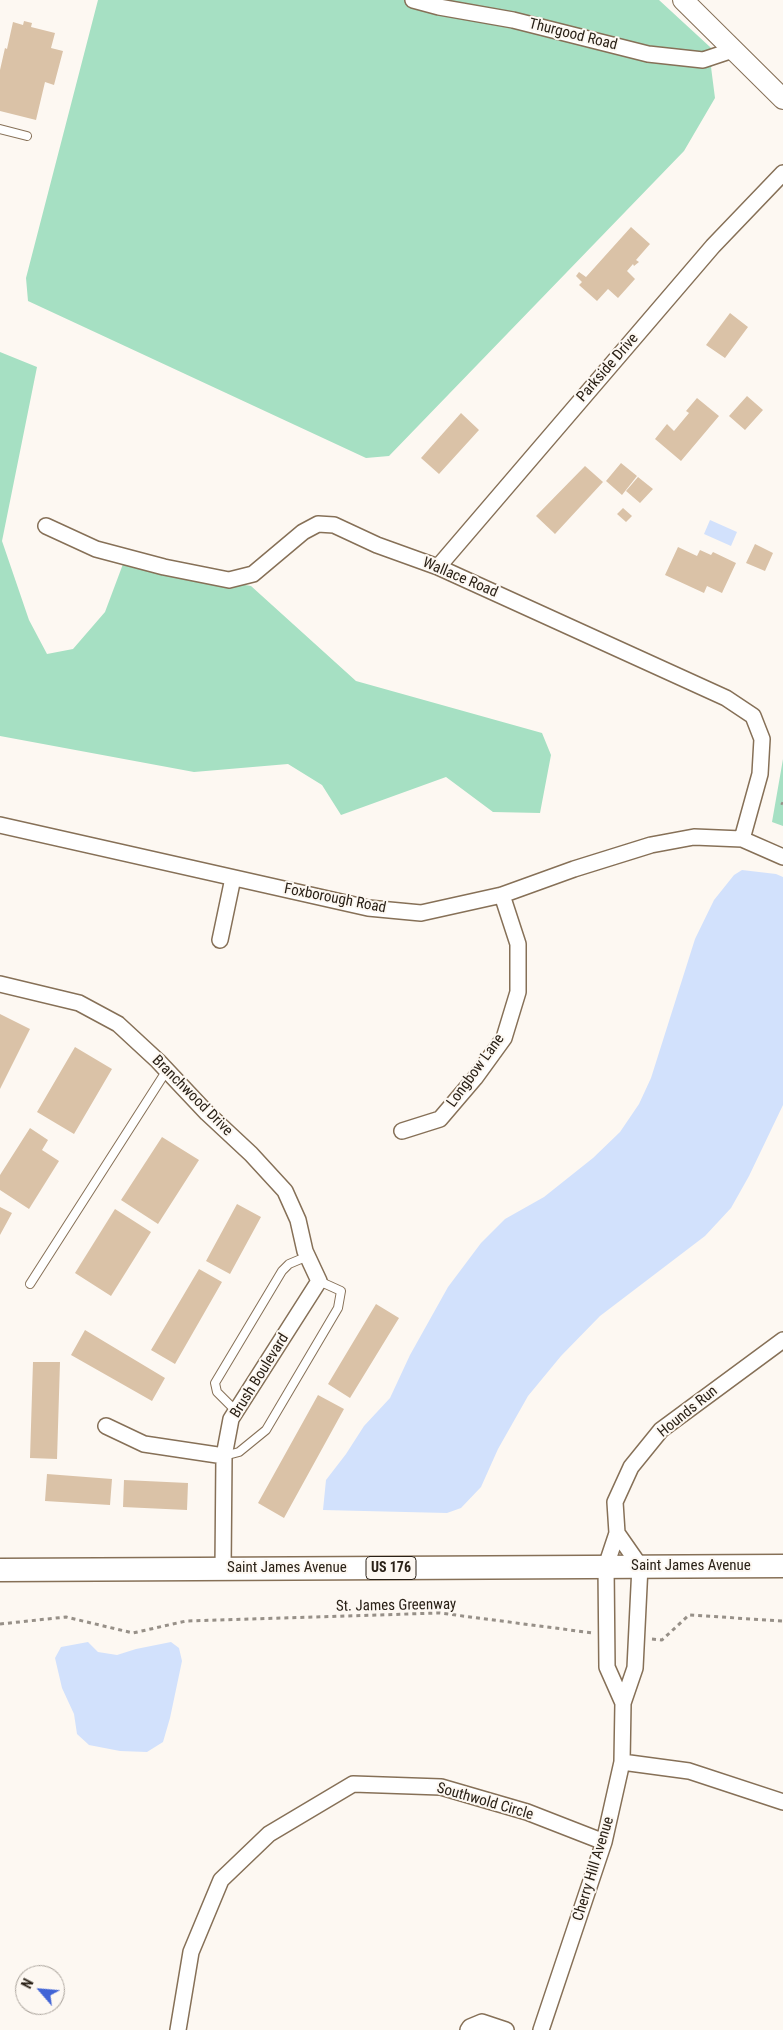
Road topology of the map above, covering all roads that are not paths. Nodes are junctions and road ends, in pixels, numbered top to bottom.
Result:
1 (413, 0) edge
2 (683, 0) edge
3 (733, 50) junction
4 (783, 99) edge
5 (0, 129) edge
6 (27, 136) dead end
7 (783, 173) edge
8 (46, 526) dead end
9 (438, 567) junction
10 (0, 825) edge
11 (742, 839) junction
12 (783, 857) edge
13 (233, 878) junction
14 (502, 896) junction
15 (220, 940) dead end
16 (0, 984) edge
17 (167, 1070) junction
18 (402, 1131) dead end
19 (308, 1256) junction
20 (320, 1281) junction
21 (30, 1284) dead end
22 (783, 1340) edge
23 (236, 1411) junction
24 (106, 1426) dead end
25 (224, 1456) junction
26 (617, 1534) junction
27 (606, 1566) junction
28 (640, 1566) junction
29 (783, 1566) edge
30 (223, 1569) junction
31 (0, 1570) edge
32 (623, 1703) junction
33 (622, 1762) junction
34 (783, 1802) edge
35 (604, 1842) junction
36 (178, 2030) edge
37 (468, 2030) edge
38 (506, 2030) edge
39 (540, 2030) edge

1 - 3 street, Thurgood Road
2 - 3 street
3 - 4 street
5 - 6 lane
7 - 9 street, Parkside Drive
8 - 9 street, Wallace Road
9 - 11 street, Wallace Road
10 - 13 street, Foxborough Road
11 - 12 street, Foxborough Road
11 - 14 street, Foxborough Road
13 - 14 street, Foxborough Road
13 - 15 street
14 - 18 street, Longbow Lane
16 - 17 street, Branchwood Drive
17 - 19 street, Branchwood Drive
17 - 21 lane
19 - 20 street, Branchwood Drive
19 - 23 lane
20 - 23 street, Brush Boulevard
20 - 25 lane
22 - 26 street, Hounds Run
23 - 25 street, Brush Boulevard
24 - 25 street
25 - 30 street, Brush Boulevard
26 - 27 street, Hounds Run
26 - 28 street
27 - 28 main road, Saint James Avenue / US 176
27 - 30 main road, Saint James Avenue / US 176
27 - 32 street, Cherry Hill Avenue
28 - 29 main road, Saint James Avenue / US 176
28 - 32 street, Cherry Hill Avenue
30 - 31 main road, Saint James Avenue / US 176
32 - 33 street, Cherry Hill Avenue
33 - 34 street
33 - 35 street, Cherry Hill Avenue
35 - 36 street, Southwold Circle
35 - 39 street, Cherry Hill Avenue
37 - 38 street

